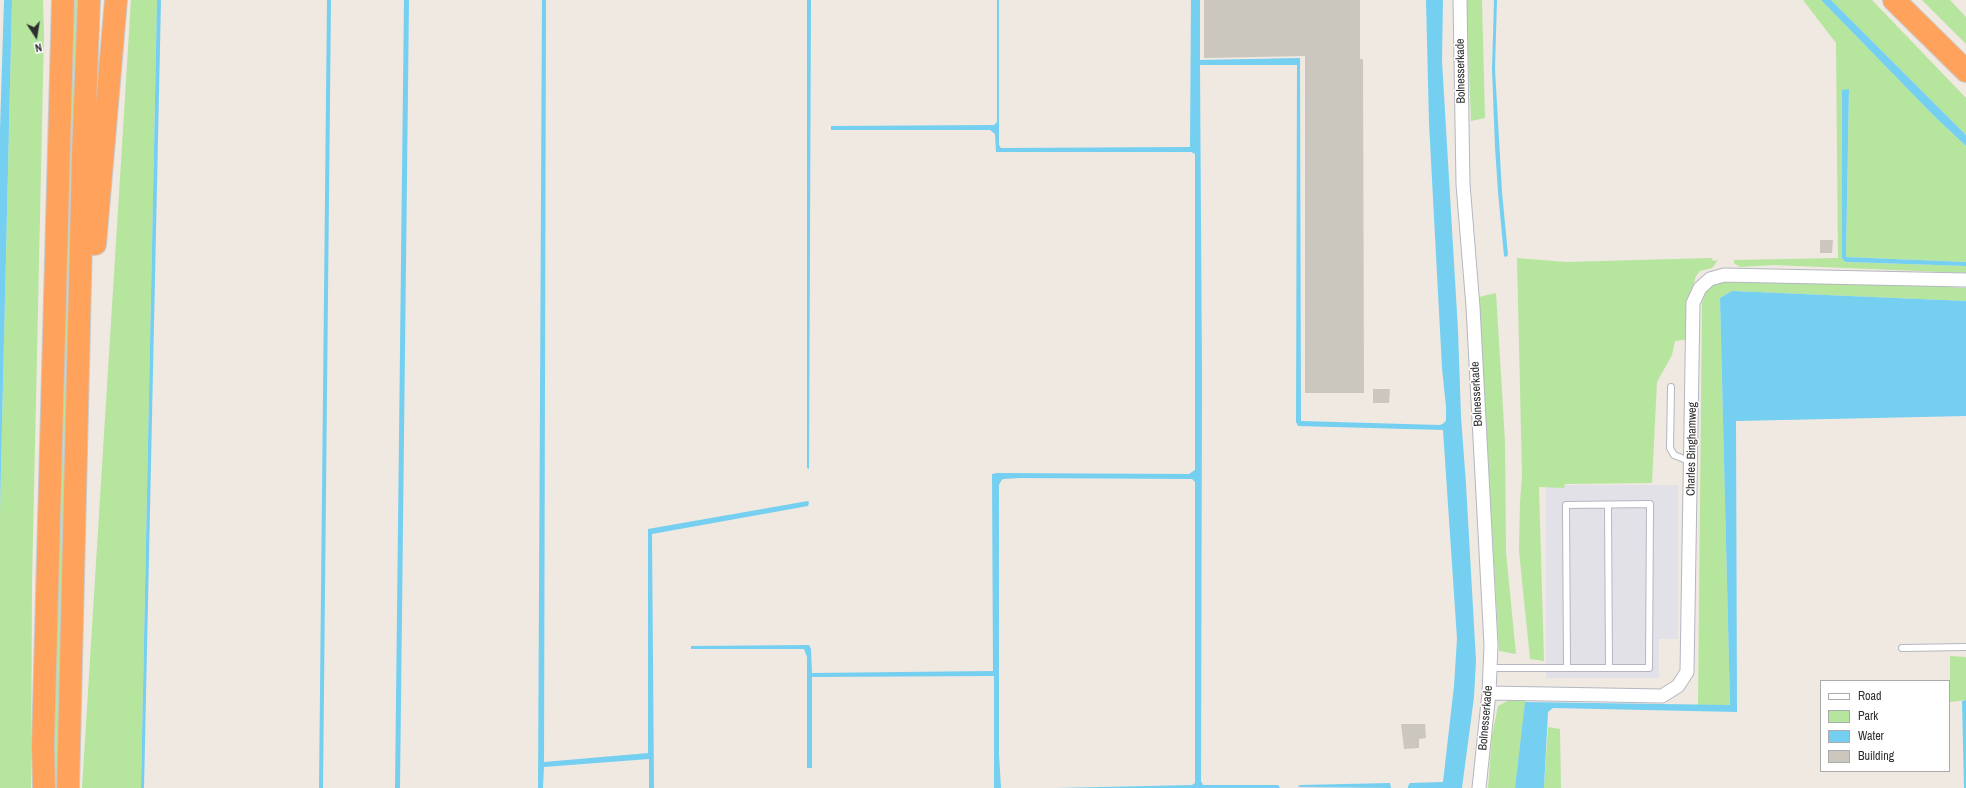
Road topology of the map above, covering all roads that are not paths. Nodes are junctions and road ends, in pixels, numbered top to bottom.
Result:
1 (63, 0) edge
2 (89, 0) edge
3 (116, 0) edge
4 (1460, 0) edge
5 (1894, 0) edge
6 (1966, 71) edge
7 (1966, 280) edge
8 (81, 283) junction
9 (1671, 386) dead end
10 (1691, 459) junction
11 (1608, 505) junction
12 (1966, 647) edge
13 (1902, 648) dead end
14 (1490, 668) junction
15 (1567, 668) junction
16 (1609, 668) junction
17 (1489, 693) junction
18 (44, 788) edge
19 (68, 788) edge
20 (1479, 788) edge

1 - 18 highway
2 - 8 highway
3 - 8 highway
4 - 14 street, Bolnesserkade
5 - 6 highway
7 - 10 street, Charles Binghamweg
8 - 19 highway
9 - 10 lane
10 - 17 street, Charles Binghamweg
11 - 15 lane
11 - 16 lane
11 - 16 lane
12 - 13 lane
14 - 15 lane
14 - 17 street, Bolnesserkade
15 - 16 lane
17 - 20 street, Bolnesserkade

